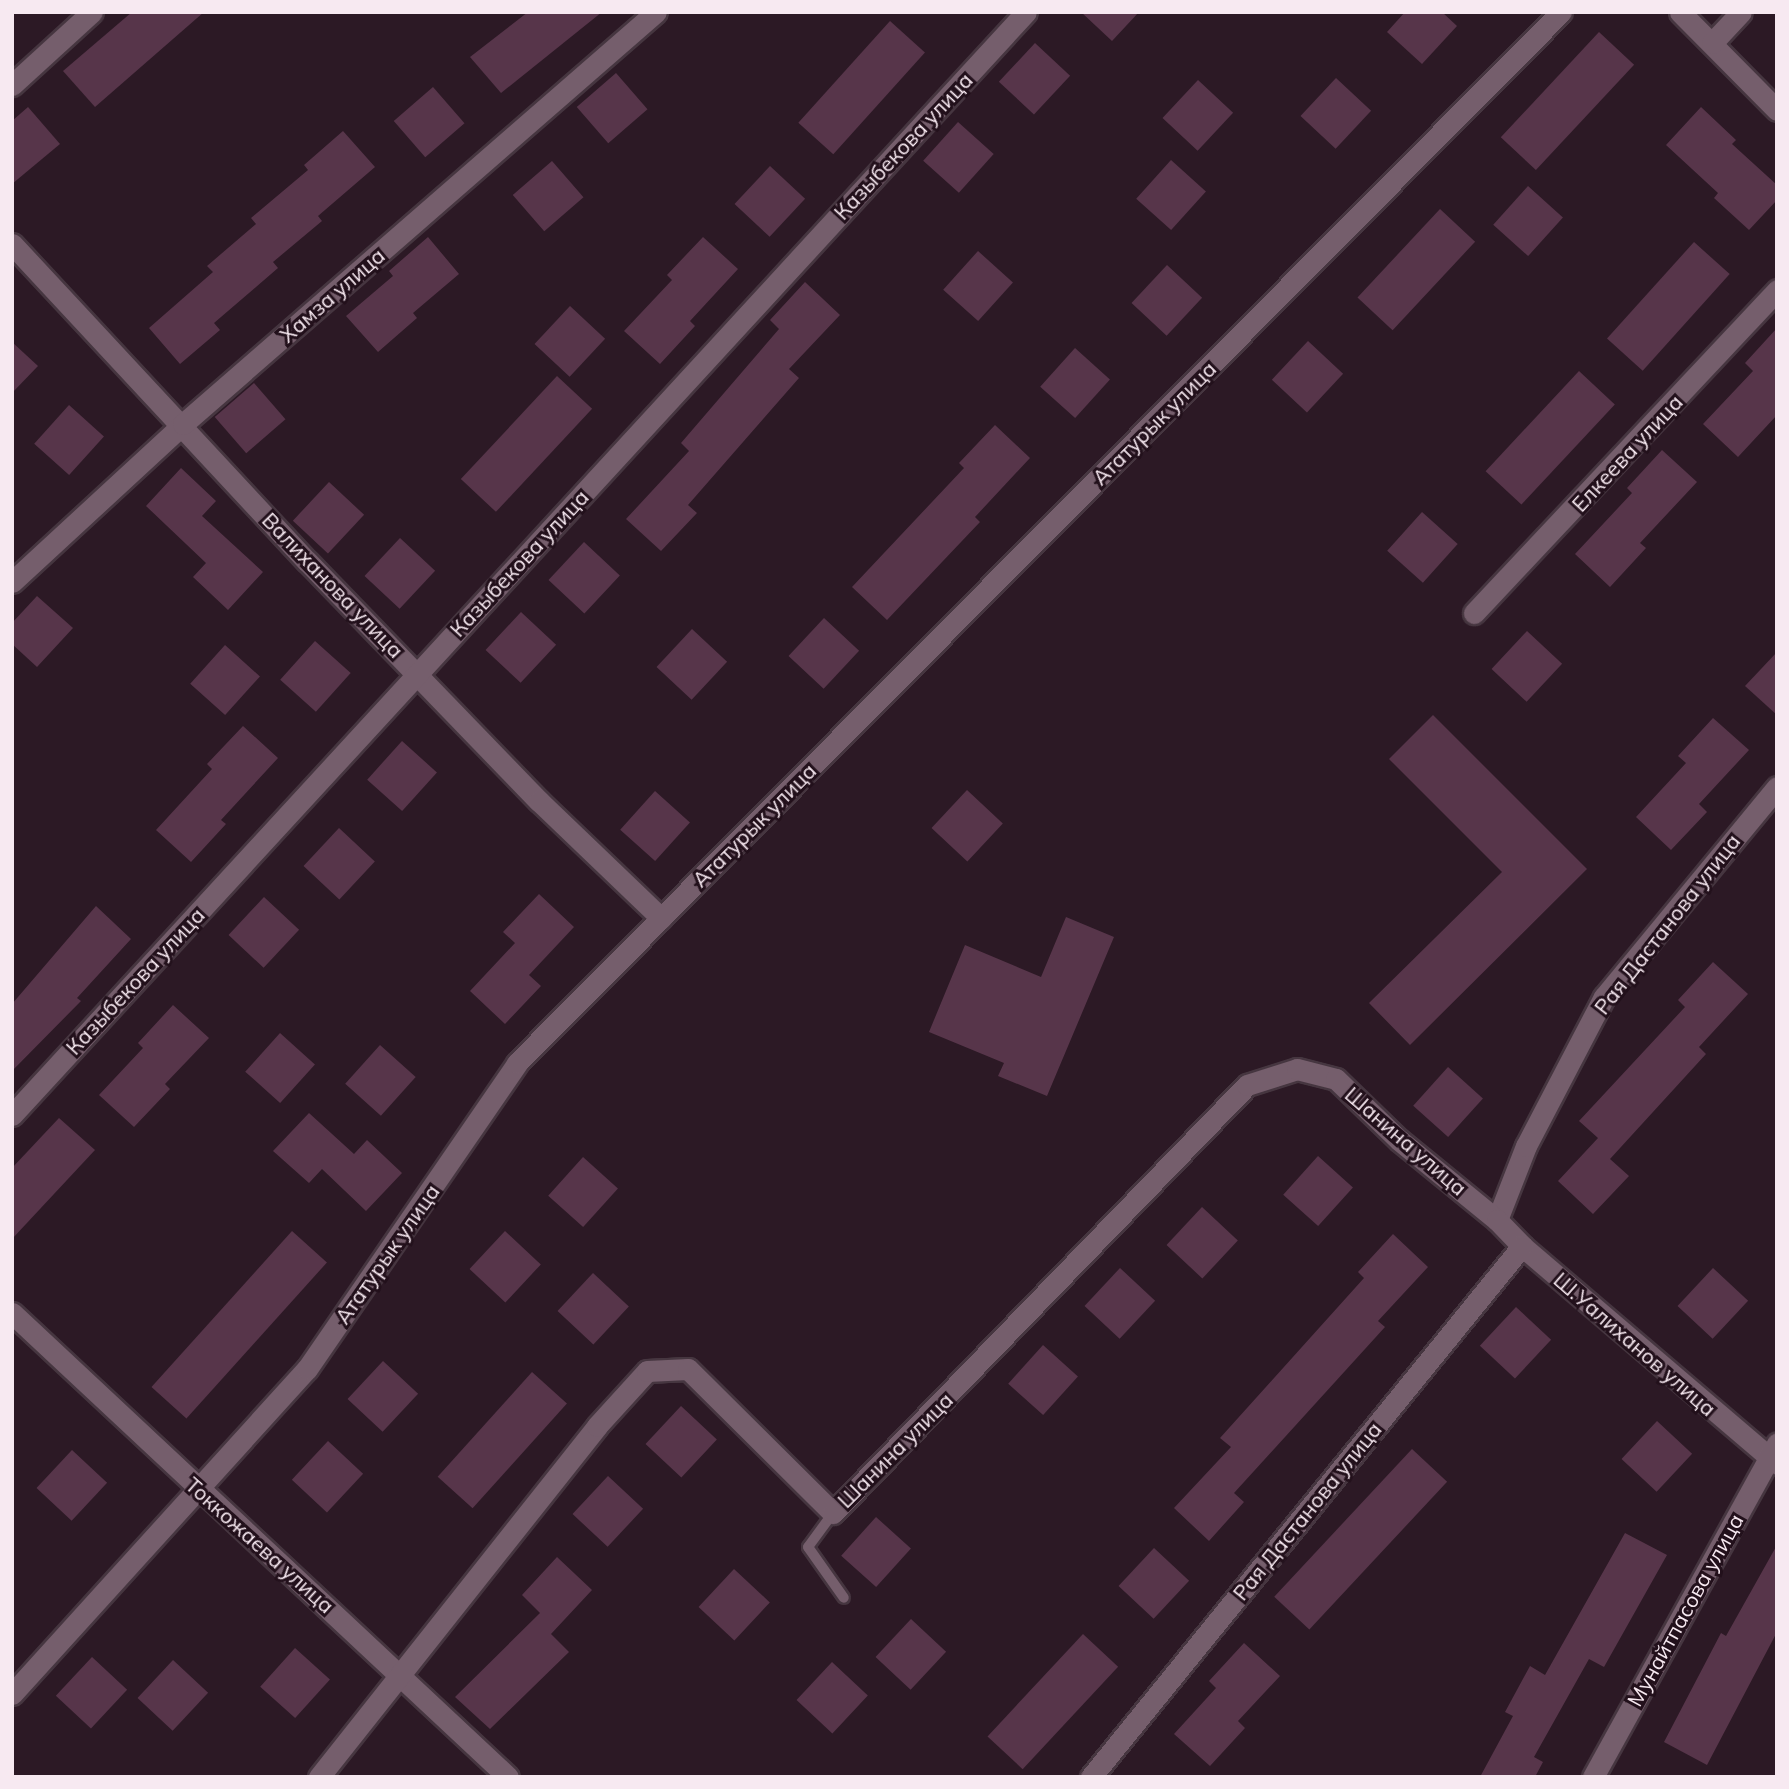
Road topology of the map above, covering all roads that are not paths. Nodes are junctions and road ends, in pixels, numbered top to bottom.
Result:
1 (92, 12) edge
2 (656, 12) edge
3 (1026, 12) edge
4 (1561, 12) edge
5 (1680, 12) edge
6 (1741, 12) edge
7 (1712, 43) junction
8 (12, 85) edge
9 (1777, 110) edge
10 (12, 244) edge
11 (1777, 290) edge
12 (183, 424) junction
13 (12, 582) edge
14 (1474, 613) dead end
15 (419, 672) junction
16 (1777, 787) edge
17 (661, 918) junction
18 (12, 1115) edge
19 (1497, 1220) junction
20 (1522, 1246) junction
21 (12, 1313) edge
22 (1774, 1455) edge
23 (199, 1489) junction
24 (833, 1513) junction
25 (844, 1598) dead end
26 (400, 1672) junction
27 (12, 1694) edge
28 (319, 1777) edge
29 (508, 1777) edge
30 (1091, 1777) edge
31 (1593, 1777) edge

1 - 8 street
2 - 12 street, Хамза улица
3 - 15 street, Казыбекова улица
4 - 17 street, Ататурык улица
5 - 7 street
6 - 7 street
7 - 9 street
10 - 12 street, Валиханова улица
11 - 14 street, Елкеева улица
12 - 13 street, Хамза улица
12 - 15 street, Валиханова улица
15 - 17 street, Валиханова улица
15 - 18 street, Казыбекова улица
16 - 19 street, Рая Дастанова улица
17 - 23 street, Ататурык улица
19 - 20 street, Ш.Уалиханов улица
19 - 24 street, Шанина улица
20 - 22 street, Ш.Уалиханов улица
20 - 30 street, Рая Дастанова улица
21 - 23 street, Токкожаева улица
22 - 31 street, Мунайтпасова улица
23 - 26 street, Токкожаева улица
23 - 27 street, Ататурык улица
24 - 25 lane
24 - 26 street, Шанина улица
26 - 28 street, Шанина улица
26 - 29 street, Токкожаева улица

